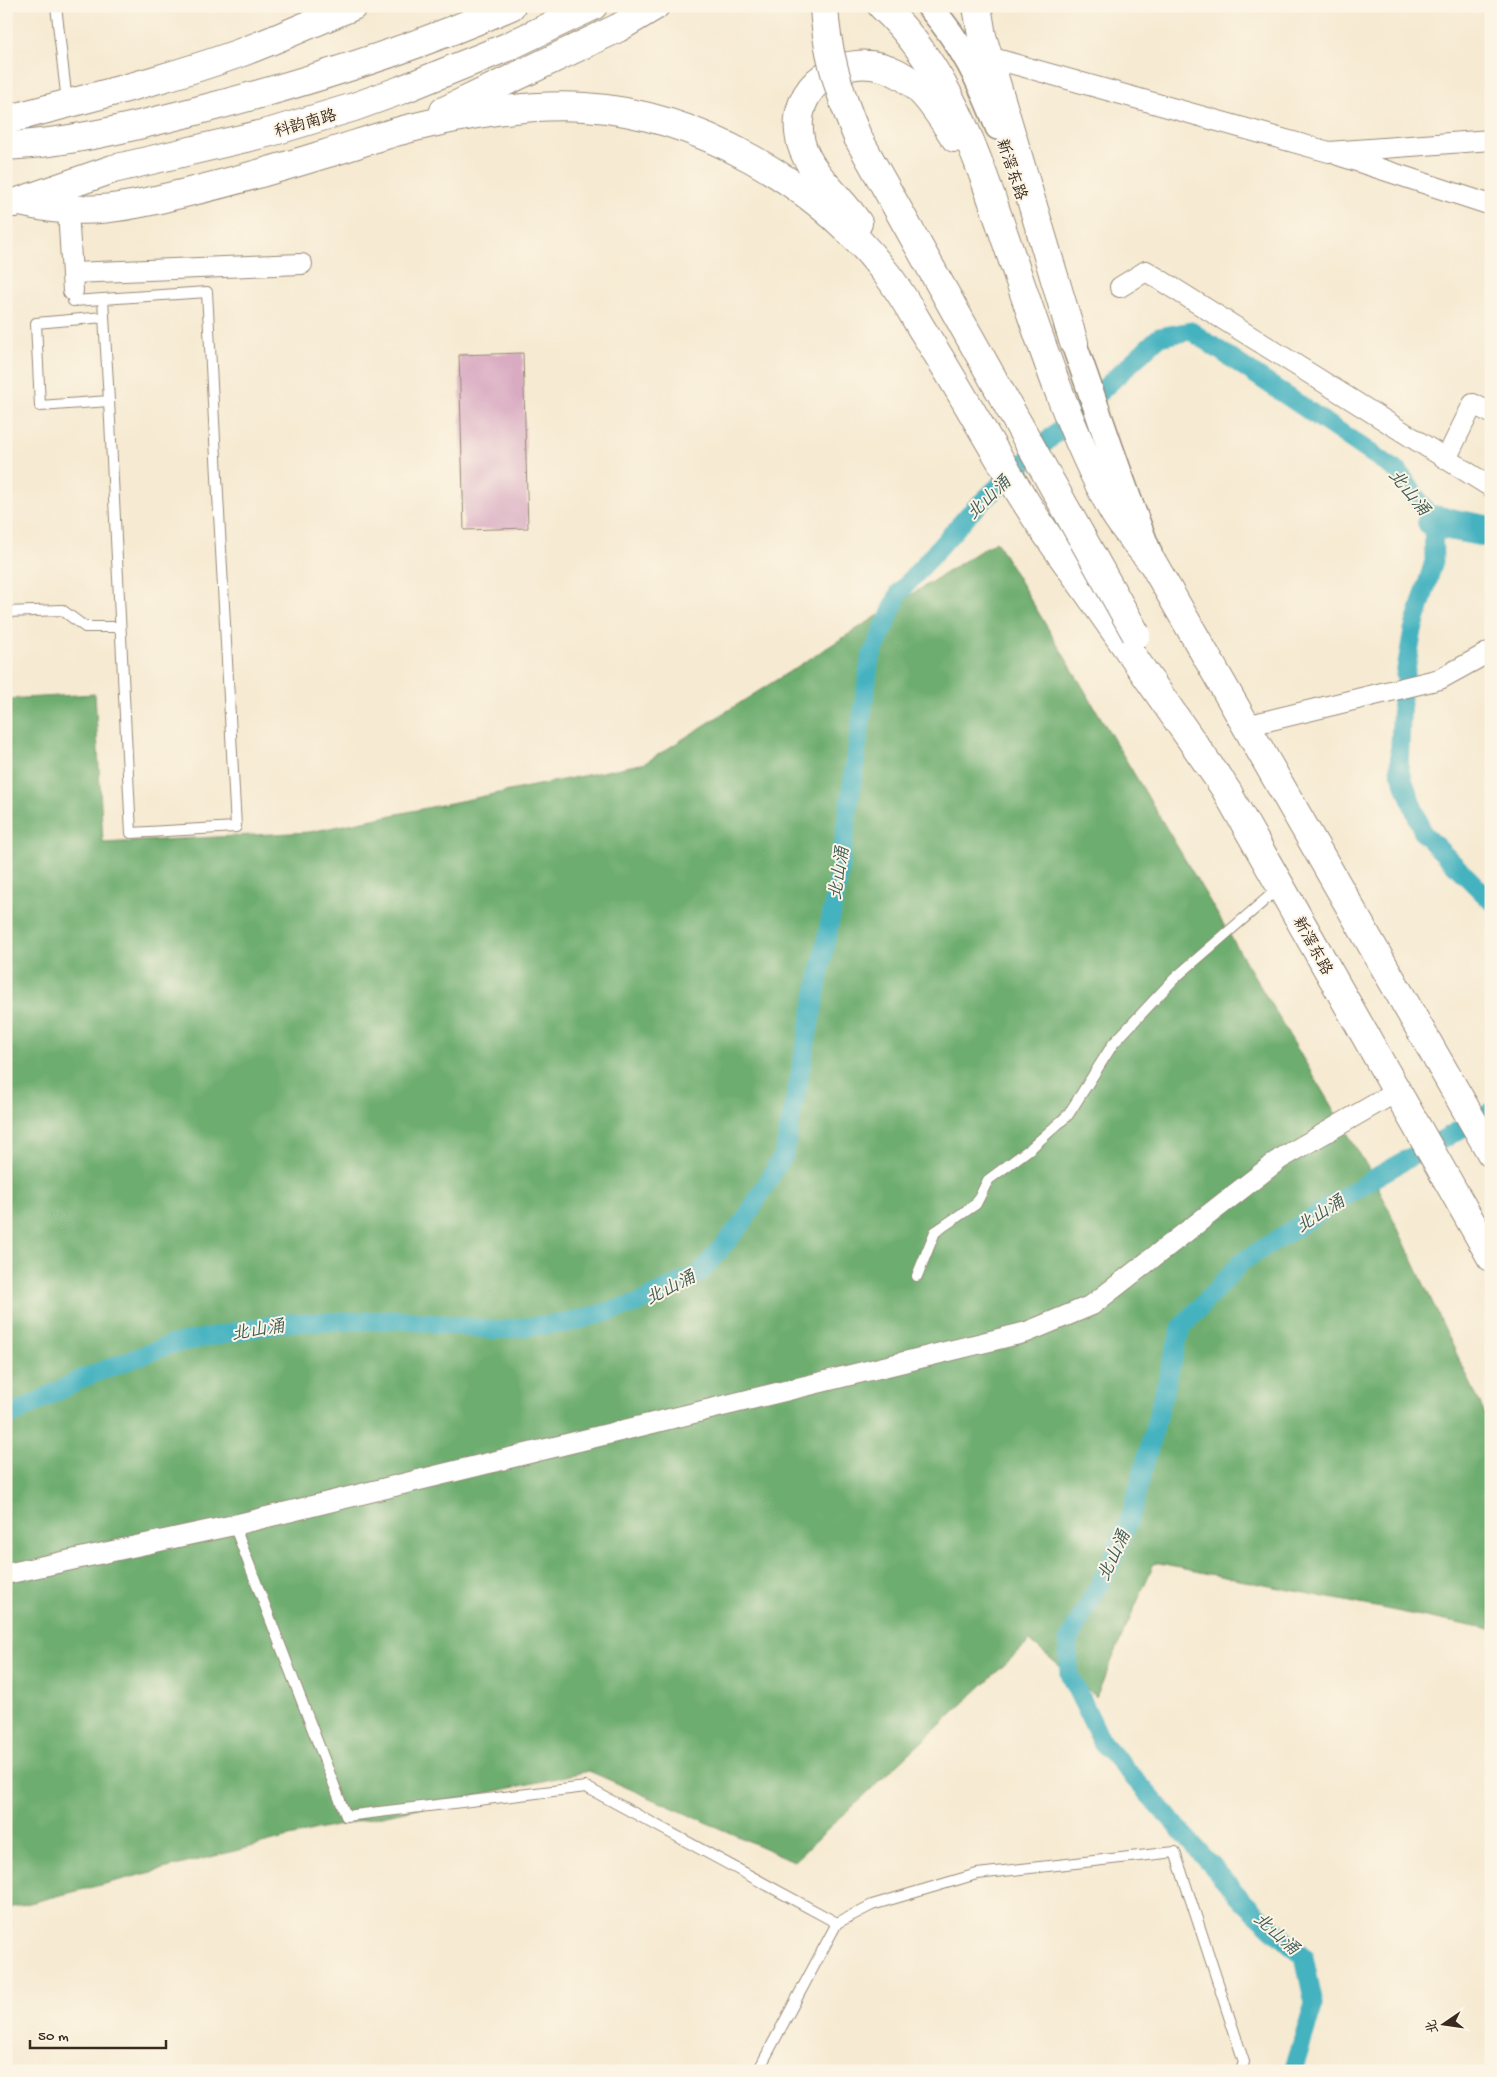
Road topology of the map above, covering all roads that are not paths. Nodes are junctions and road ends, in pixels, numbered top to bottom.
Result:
1 (56, 6) edge
2 (353, 6) edge
3 (511, 6) edge
4 (593, 6) edge
5 (655, 6) edge
6 (824, 6) edge
7 (882, 6) edge
8 (929, 6) edge
9 (977, 6) edge
10 (335, 12) edge
11 (989, 56) junction
12 (67, 104) junction
13 (6, 120) edge
14 (406, 129) junction
15 (1491, 140) edge
16 (6, 146) edge
17 (1329, 152) junction
18 (988, 189) junction
19 (13, 203) edge
20 (1491, 205) edge
21 (68, 211) junction
22 (302, 264) dead end
23 (885, 271) junction
24 (1120, 287) dead end
25 (73, 288) junction
26 (103, 299) junction
27 (104, 317) junction
28 (74, 318) junction
29 (1074, 342) junction
30 (109, 401) junction
31 (1491, 413) edge
32 (1446, 459) junction
33 (1491, 488) edge
34 (1154, 565) junction
35 (6, 612) edge
36 (120, 627) junction
37 (1491, 651) edge
38 (1246, 726) junction
39 (1229, 794) junction
40 (1281, 886) junction
41 (1396, 1092) junction
42 (1489, 1150) edge
43 (1491, 1257) edge
44 (918, 1276) dead end
45 (234, 1525) junction
46 (6, 1574) edge
47 (837, 1923) junction
48 (758, 2071) edge
49 (1241, 2071) edge

1 - 12 lane
2 - 10 highway
3 - 16 highway
4 - 19 highway, 科韵南路
5 - 14 highway
6 - 39 highway, 新滘东路, bridge
7 - 18 highway
8 - 29 street, 新滘东路
9 - 11 highway
10 - 12 highway
11 - 17 street
11 - 29 highway
12 - 13 highway
14 - 21 highway
14 - 23 highway
15 - 17 street
17 - 20 street
18 - 23 highway
18 - 34 highway
19 - 21 highway
21 - 25 street
22 - 25 street
23 - 39 highway
24 - 32 street
25 - 26 lane
25 - 28 lane
26 - 27 lane
26 - 36 lane
27 - 28 lane
27 - 30 lane
28 - 30 lane
29 - 34 street, 新滘东路
30 - 36 lane
31 - 32 street
32 - 33 street
34 - 38 highway
35 - 36 lane
37 - 38 street
38 - 42 highway
39 - 40 highway, 新滘东路
40 - 41 highway, 新滘东路
40 - 44 lane
41 - 43 highway, 新滘东路
41 - 45 street
45 - 46 street
45 - 47 lane
47 - 48 lane
47 - 49 lane

